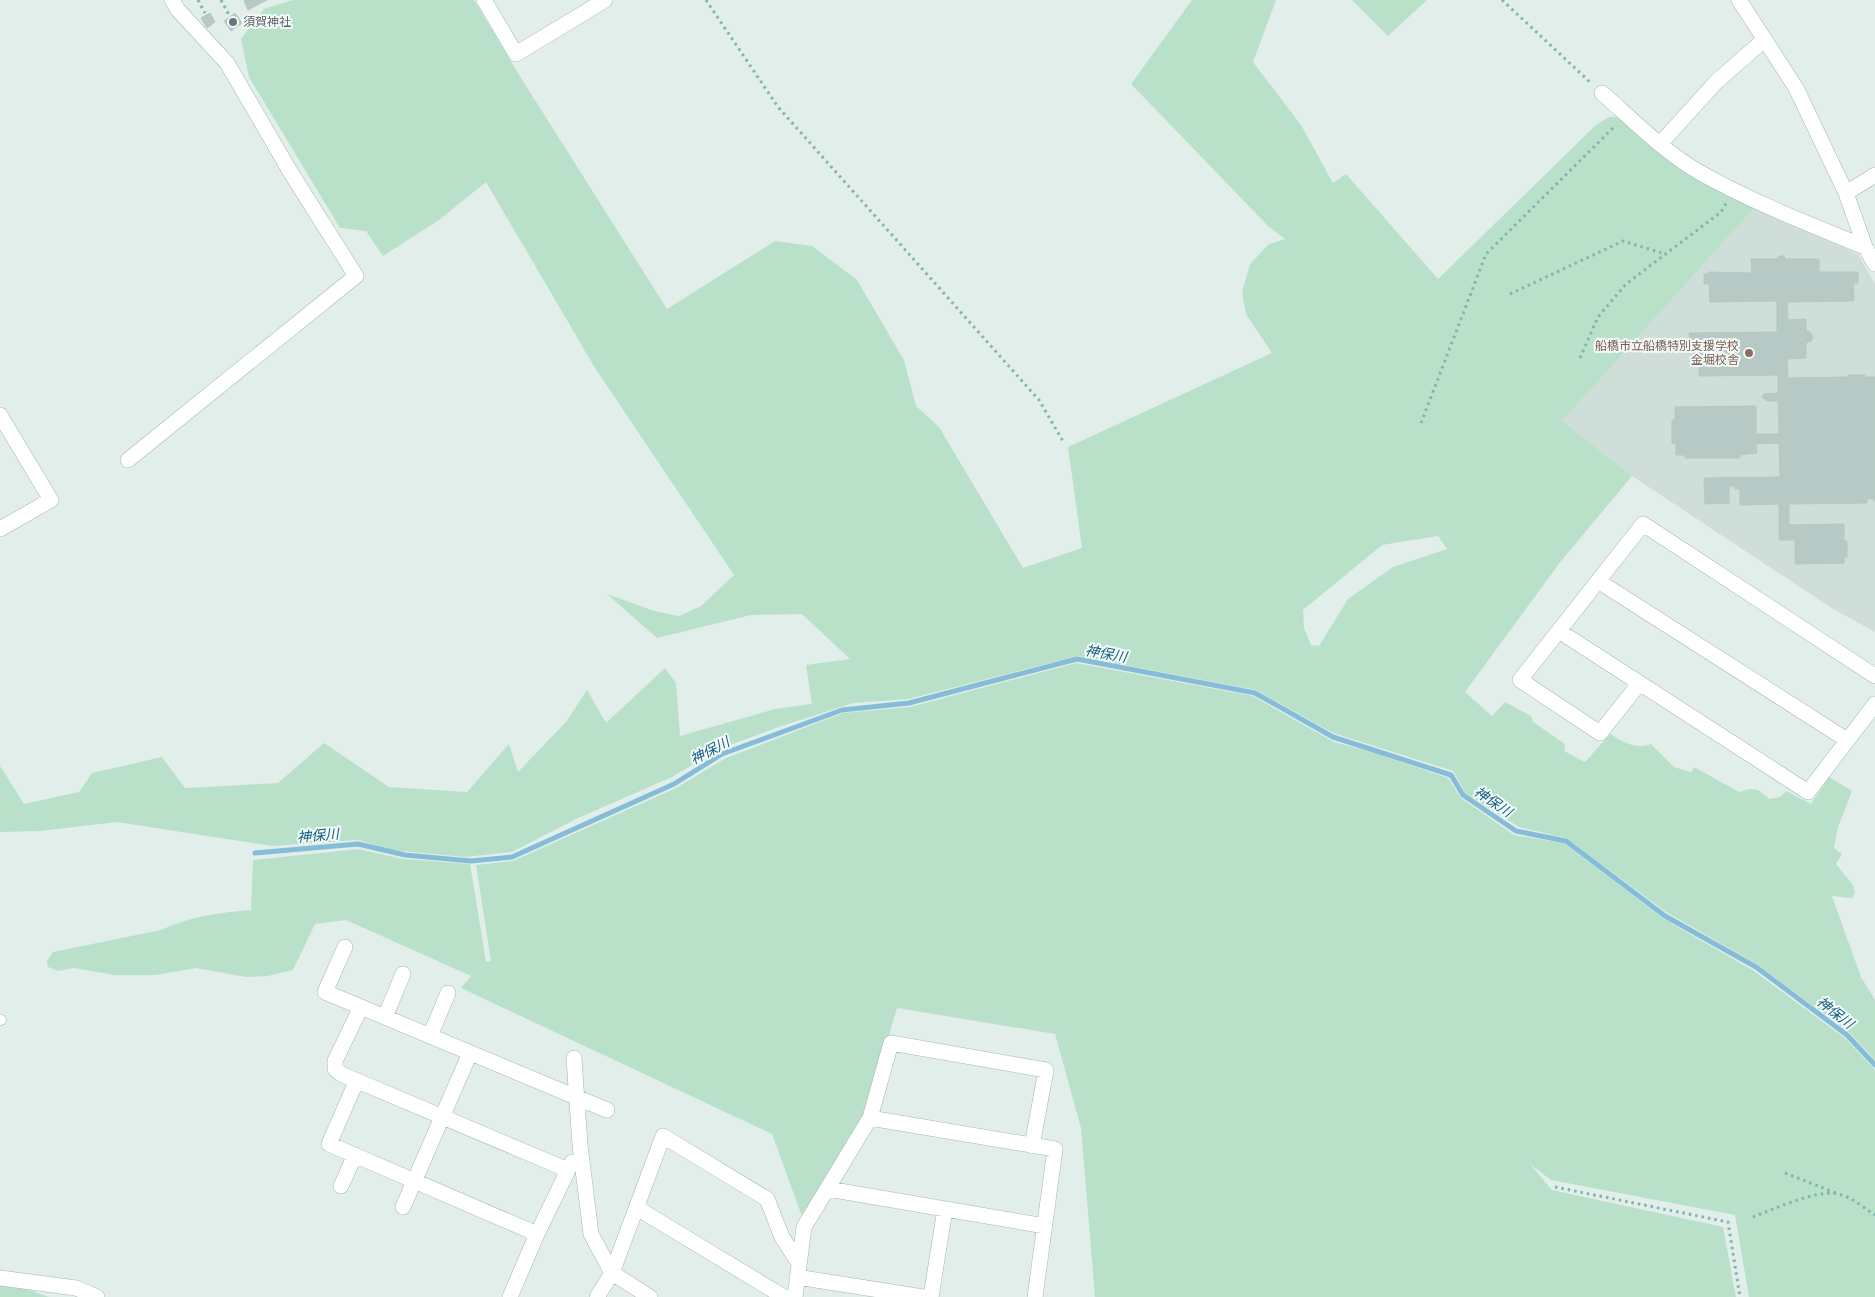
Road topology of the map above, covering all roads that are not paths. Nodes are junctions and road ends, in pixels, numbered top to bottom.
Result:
1 (172, 0) edge
2 (484, 0) edge
3 (606, 0) edge
4 (1738, 0) edge
5 (1764, 40) junction
6 (1602, 93) road end
7 (1660, 144) junction
8 (1875, 175) edge
9 (1846, 192) junction
10 (1866, 247) junction
11 (1875, 264) edge
12 (0, 415) edge
13 (128, 460) dead end
14 (0, 529) edge
15 (1598, 581) junction
16 (1559, 631) junction
17 (1875, 676) edge
18 (1639, 684) junction
19 (1875, 704) edge
20 (1847, 740) junction
21 (345, 947) dead end
22 (403, 974) dead end
23 (448, 993) dead end
24 (361, 1007) junction
25 (385, 1017) junction
26 (430, 1036) junction
27 (470, 1053) junction
28 (574, 1058) dead end
29 (356, 1082) junction
30 (577, 1098) junction
31 (607, 1110) dead end
32 (442, 1118) junction
33 (870, 1118) junction
34 (580, 1145) junction
35 (1032, 1146) junction
36 (355, 1155) junction
37 (568, 1170) junction
38 (414, 1181) junction
39 (341, 1186) dead end
40 (828, 1189) junction
41 (403, 1206) dead end
42 (637, 1208) junction
43 (946, 1209) junction
44 (1045, 1226) junction
45 (537, 1234) junction
46 (797, 1270) junction
47 (612, 1273) junction
48 (0, 1278) edge
49 (97, 1297) edge
50 (510, 1297) edge
51 (597, 1297) edge
52 (650, 1297) edge
53 (784, 1297) edge
54 (795, 1297) edge
55 (923, 1297) edge
56 (931, 1297) edge
57 (1035, 1297) edge

1 - 13 street
2 - 3 street
4 - 5 street
5 - 7 street
5 - 9 street
6 - 7 street
7 - 10 street
8 - 9 street
9 - 10 street
10 - 11 street
12 - 14 street
15 - 16 street
15 - 17 street
15 - 20 street
16 - 18 street
16 - 18 street
18 - 20 street
19 - 20 street
21 - 24 street
22 - 25 street
23 - 26 street
24 - 25 street
24 - 29 street
25 - 26 street
26 - 27 street
27 - 30 street
27 - 32 street
28 - 30 street
29 - 32 street
29 - 36 street
30 - 31 street
30 - 34 street
32 - 37 street
32 - 38 street
33 - 35 street
33 - 35 street
33 - 40 street
34 - 37 street
34 - 47 street
35 - 44 street
36 - 38 street
36 - 39 street
37 - 45 street
38 - 41 street
38 - 45 street
40 - 43 street
40 - 46 street
42 - 46 street
42 - 47 street
42 - 53 street
43 - 44 street
43 - 56 street
44 - 57 street
45 - 50 street
46 - 54 street
46 - 55 street
47 - 51 street
47 - 52 street
48 - 49 street

